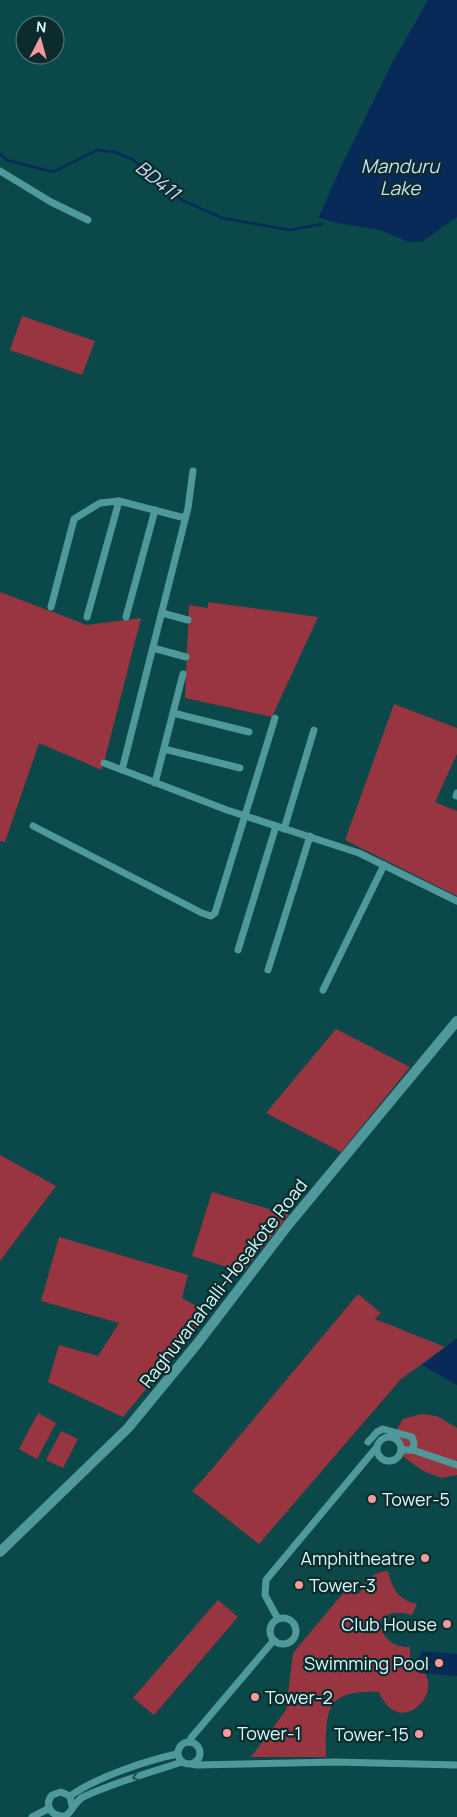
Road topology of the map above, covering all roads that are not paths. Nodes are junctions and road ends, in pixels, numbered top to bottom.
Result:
1 (0, 171) edge
2 (88, 220) dead end
3 (193, 471) dead end
4 (119, 501) junction
5 (155, 510) junction
6 (185, 518) junction
7 (51, 607) dead end
8 (162, 613) junction
9 (87, 617) dead end
10 (126, 617) dead end
11 (188, 620) dead end
12 (153, 648) junction
13 (186, 657) dead end
14 (183, 674) dead end
15 (173, 713) junction
16 (275, 718) dead end
17 (314, 730) dead end
18 (249, 732) dead end
19 (164, 749) junction
20 (104, 763) dead end
21 (240, 768) dead end
22 (122, 770) junction
23 (154, 783) junction
24 (245, 816) junction
25 (33, 826) dead end
26 (276, 826) junction
27 (284, 829) junction
28 (310, 836) junction
29 (384, 865) junction
30 (457, 901) edge
31 (238, 950) dead end
32 (268, 970) dead end
33 (323, 990) dead end
34 (457, 1021) edge
35 (368, 1442) dead end
36 (376, 1448) junction
37 (401, 1450) junction
38 (413, 1450) junction
39 (457, 1465) edge
40 (0, 1552) edge
41 (278, 1619) junction
42 (274, 1640) junction
43 (190, 1742) junction
44 (177, 1754) junction
45 (182, 1762) junction
46 (192, 1764) junction
47 (457, 1765) edge
48 (70, 1796) junction
49 (72, 1806) junction
50 (48, 1809) junction
51 (32, 1817) edge
52 (58, 1817) edge

1 - 2 street
3 - 6 street
4 - 5 street
4 - 7 street
4 - 9 street
5 - 6 street
5 - 10 street
6 - 8 street
8 - 11 street
8 - 12 street
12 - 13 street
12 - 22 street
14 - 15 street
15 - 18 street
15 - 19 street
16 - 24 street
17 - 27 street
19 - 21 street
19 - 23 street
20 - 22 street
22 - 23 street
23 - 24 street
24 - 25 street
24 - 26 street
26 - 27 street
26 - 31 street
27 - 28 street
28 - 29 street
28 - 32 street
29 - 30 street
29 - 33 street
34 - 40 main road, Raghuvanahalli-Hosakote Road
35 - 38 street
36 - 37 street
36 - 37 street
36 - 41 street
37 - 38 street
38 - 39 street
41 - 42 street
41 - 42 street
42 - 43 street
43 - 44 street
43 - 46 street
44 - 45 street
44 - 48 street
45 - 46 street
45 -> 49 street
46 - 47 street
48 - 49 street
48 - 50 street
49 - 52 street
50 - 51 street
50 - 52 street

